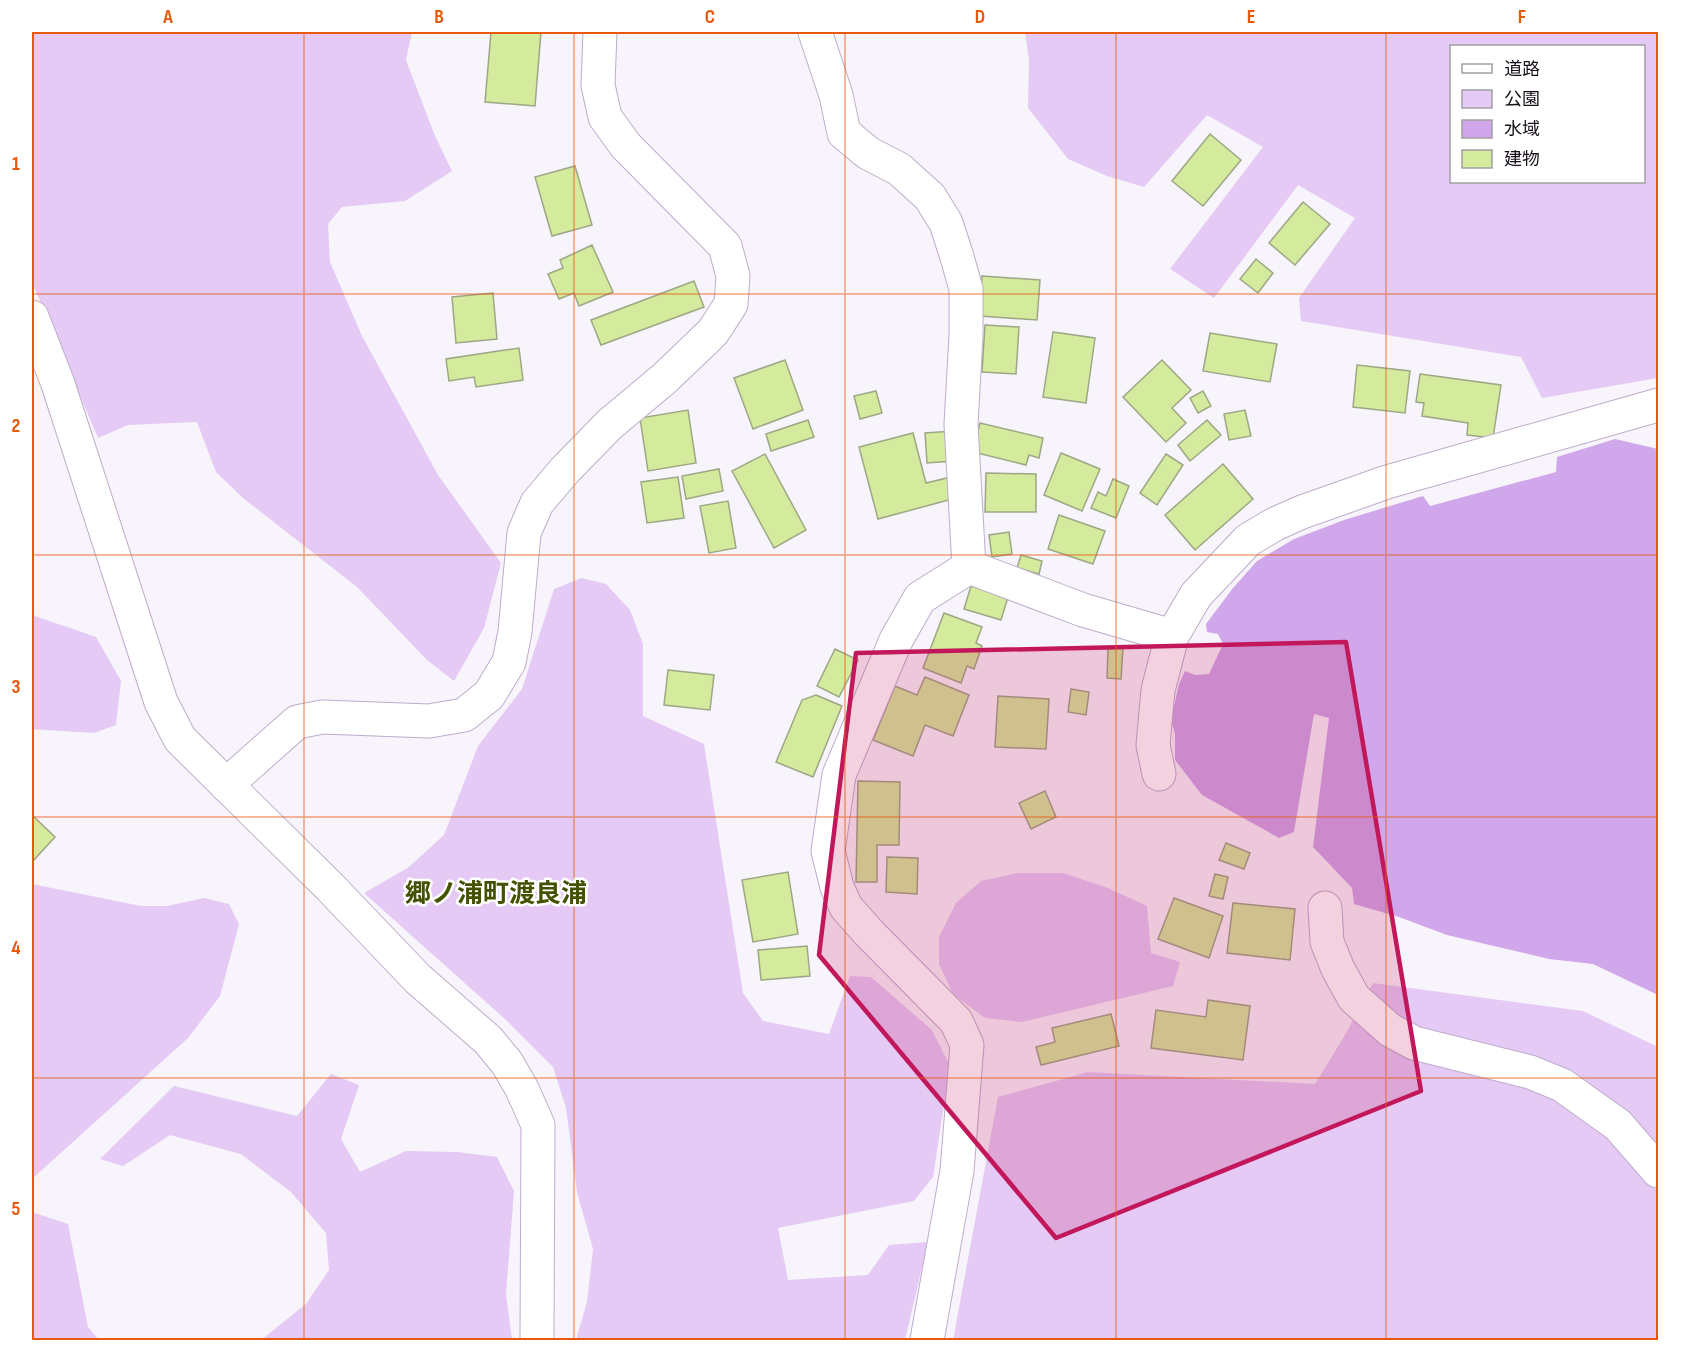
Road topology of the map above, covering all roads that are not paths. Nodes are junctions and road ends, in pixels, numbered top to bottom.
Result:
1 (600, 32) edge
2 (815, 32) edge
3 (32, 316) edge
4 (1659, 405) edge
5 (969, 567) junction
6 (1172, 636) junction
7 (1159, 774) dead end
8 (225, 785) junction
9 (1325, 908) dead end
10 (1659, 1171) edge
11 (537, 1341) edge
12 (927, 1341) edge

1 - 8 street
2 - 5 street
3 - 8 street
4 - 6 street
5 - 6 street
5 - 12 street
6 - 7 street
8 - 11 street
9 - 10 street

